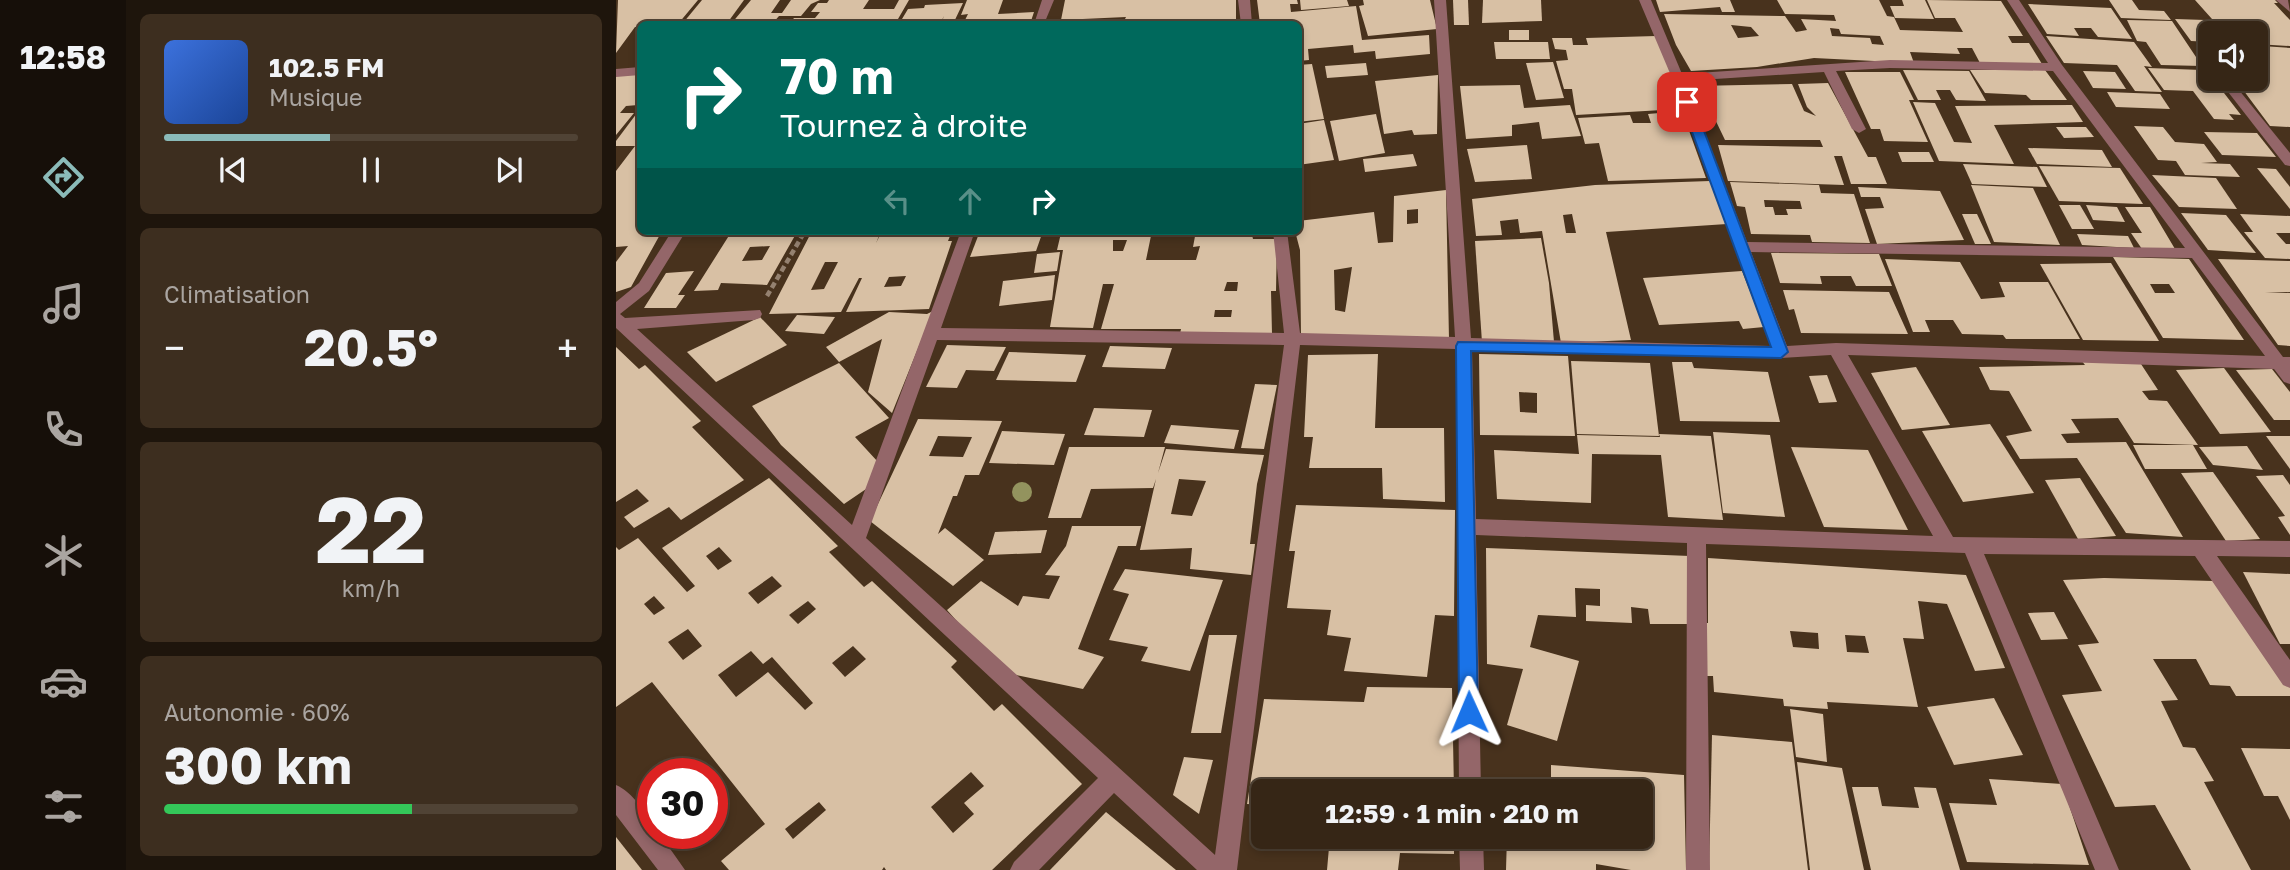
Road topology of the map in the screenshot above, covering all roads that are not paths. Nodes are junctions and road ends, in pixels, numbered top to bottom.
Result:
1 (1048, 0) edge
2 (1244, 0) edge
3 (1440, 0) edge
4 (1646, 0) edge
5 (2013, 0) edge
6 (2282, 0) edge
7 (2290, 9) edge
8 (1040, 21) edge
9 (1247, 21) edge
10 (2057, 67) junction
11 (1829, 70) junction
12 (637, 71) edge
13 (616, 73) edge
14 (1678, 78) junction
15 (2234, 91) edge
16 (1859, 129) dead end
17 (2290, 162) edge
18 (676, 235) edge
19 (967, 235) edge
20 (1280, 235) edge
21 (1741, 247) junction
22 (2194, 253) junction
23 (754, 314) road end
24 (618, 318) edge
25 (930, 334) junction
26 (1293, 339) junction
27 (1464, 346) junction
28 (1836, 349) junction
29 (1781, 352) junction
30 (2284, 363) edge
31 (2290, 378) edge
32 (1465, 527) junction
33 (1696, 535) junction
34 (856, 540) junction
35 (1948, 545) junction
36 (1971, 545) junction
37 (2200, 548) junction
38 (2290, 549) edge
39 (2290, 678) edge
40 (1114, 778) junction
41 (1470, 779) edge
42 (616, 796) edge
43 (1471, 849) edge
44 (673, 870) edge
45 (1022, 870) edge
46 (1214, 870) edge
47 (1225, 870) edge
48 (1472, 870) edge
49 (1698, 870) edge
50 (2107, 870) edge

1 - 8 street
2 - 9 street
3 - 27 street
4 - 14 street
5 - 10 street
6 - 7 street
10 - 11 street
10 - 22 street
11 - 14 street
11 - 16 street
12 - 13 street
14 - 21 street
15 - 17 street
18 - 24 street
19 - 25 street
20 - 26 street
21 - 22 street
21 - 29 street
22 - 30 street
23 - 24 street
24 - 34 street
25 - 26 street
25 - 34 street
26 - 27 street
26 - 47 street
27 - 29 street
27 - 32 street
28 - 29 street
28 - 30 street
28 - 35 street
30 - 31 street
32 - 33 street
32 - 41 street
33 - 35 street
33 - 49 street
34 - 40 street
35 - 36 street
36 - 37 street
36 - 50 street
37 - 38 street
37 - 39 street
40 - 45 street
40 - 46 street
42 - 44 street
43 - 48 street

